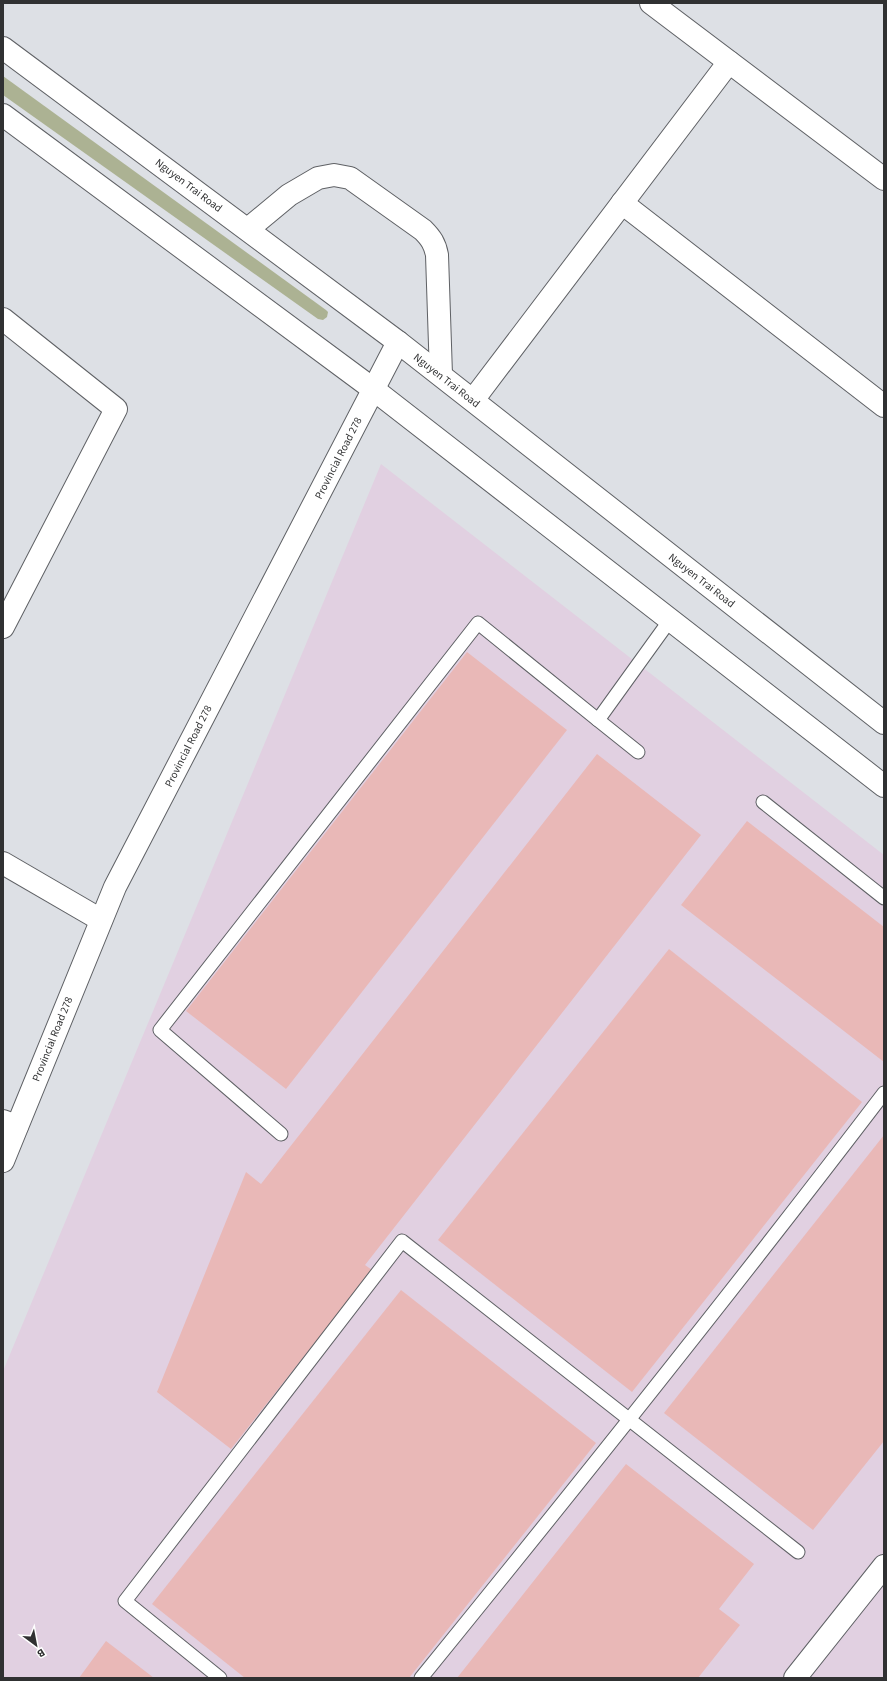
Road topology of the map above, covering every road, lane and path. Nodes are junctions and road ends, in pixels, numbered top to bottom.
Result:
1 (651, 3) edge
2 (3, 48) edge
3 (729, 62) junction
4 (3, 115) edge
5 (884, 180) edge
6 (622, 203) junction
7 (248, 229) junction
8 (3, 319) edge
9 (398, 342) junction
10 (441, 375) junction
11 (374, 389) junction
12 (472, 400) junction
13 (884, 406) edge
14 (670, 620) junction
15 (3, 627) edge
16 (598, 720) junction
17 (884, 723) edge
18 (638, 752) dead end
19 (884, 786) edge
20 (763, 802) dead end
21 (3, 863) edge
22 (884, 898) edge
23 (101, 920) junction
24 (884, 1093) edge
25 (10, 1124) edge
26 (281, 1134) dead end
27 (3, 1160) edge
28 (629, 1420) junction
29 (798, 1552) dead end
30 (884, 1566) edge
31 (220, 1678) edge
32 (421, 1678) edge
33 (795, 1678) edge

1 - 3 main road
2 - 7 main road, Nguyen Trai Road
3 - 5 main road
3 - 6 main road
4 - 11 main road
6 - 12 main road
6 - 13 main road
7 - 9 main road, Nguyen Trai Road
7 - 10 main road
8 - 15 main road
9 - 10 main road, Nguyen Trai Road
9 - 11 main road, Provincial Road 278
10 - 12 main road, Nguyen Trai Road
11 - 14 main road
11 - 23 main road, Provincial Road 278
12 - 17 main road, Nguyen Trai Road
14 - 16 lane
14 - 19 main road
16 - 18 lane
16 - 26 lane
20 - 22 lane
21 - 23 main road
23 - 25 main road, Provincial Road 278
24 - 28 lane
25 - 27 main road, Provincial Road 278
28 - 29 lane
28 - 31 lane
28 - 32 lane
30 - 33 main road

